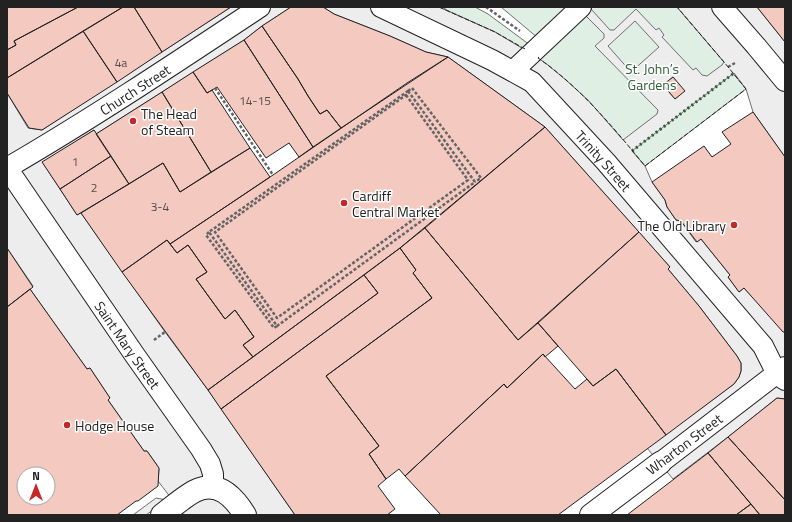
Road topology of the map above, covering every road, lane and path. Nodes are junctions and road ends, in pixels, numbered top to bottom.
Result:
1 (260, 7) edge
2 (381, 7) edge
3 (486, 7) edge
4 (581, 7) edge
5 (722, 7) edge
6 (539, 46) junction
7 (734, 63) dead end
8 (728, 67) dead end
9 (513, 72) junction
10 (784, 78) edge
11 (215, 88) dead end
12 (408, 91) junction
13 (437, 138) joint
14 (7, 168) edge
15 (273, 175) dead end
16 (475, 182) junction
17 (782, 373) edge
18 (660, 463) joint
19 (213, 488) junction
20 (162, 515) edge
21 (245, 515) edge
22 (593, 515) edge

1 - 14 street, Church Street
2 - 9 street, Trinity Street
3 - 6 path
4 - 6 street
5 - 10 street
6 - 9 street
7 - 8 path
9 - 17 street, Trinity Street
11 - 15 path
12 - 16 path, bridge
12 - 16 path
12 - 16 path, bridge
13 - 13 path
14 - 19 street, Saint Mary Street
17 - 18 street, Wharton Street
18 - 22 street, Wharton Street
19 - 20 street
19 - 21 street

